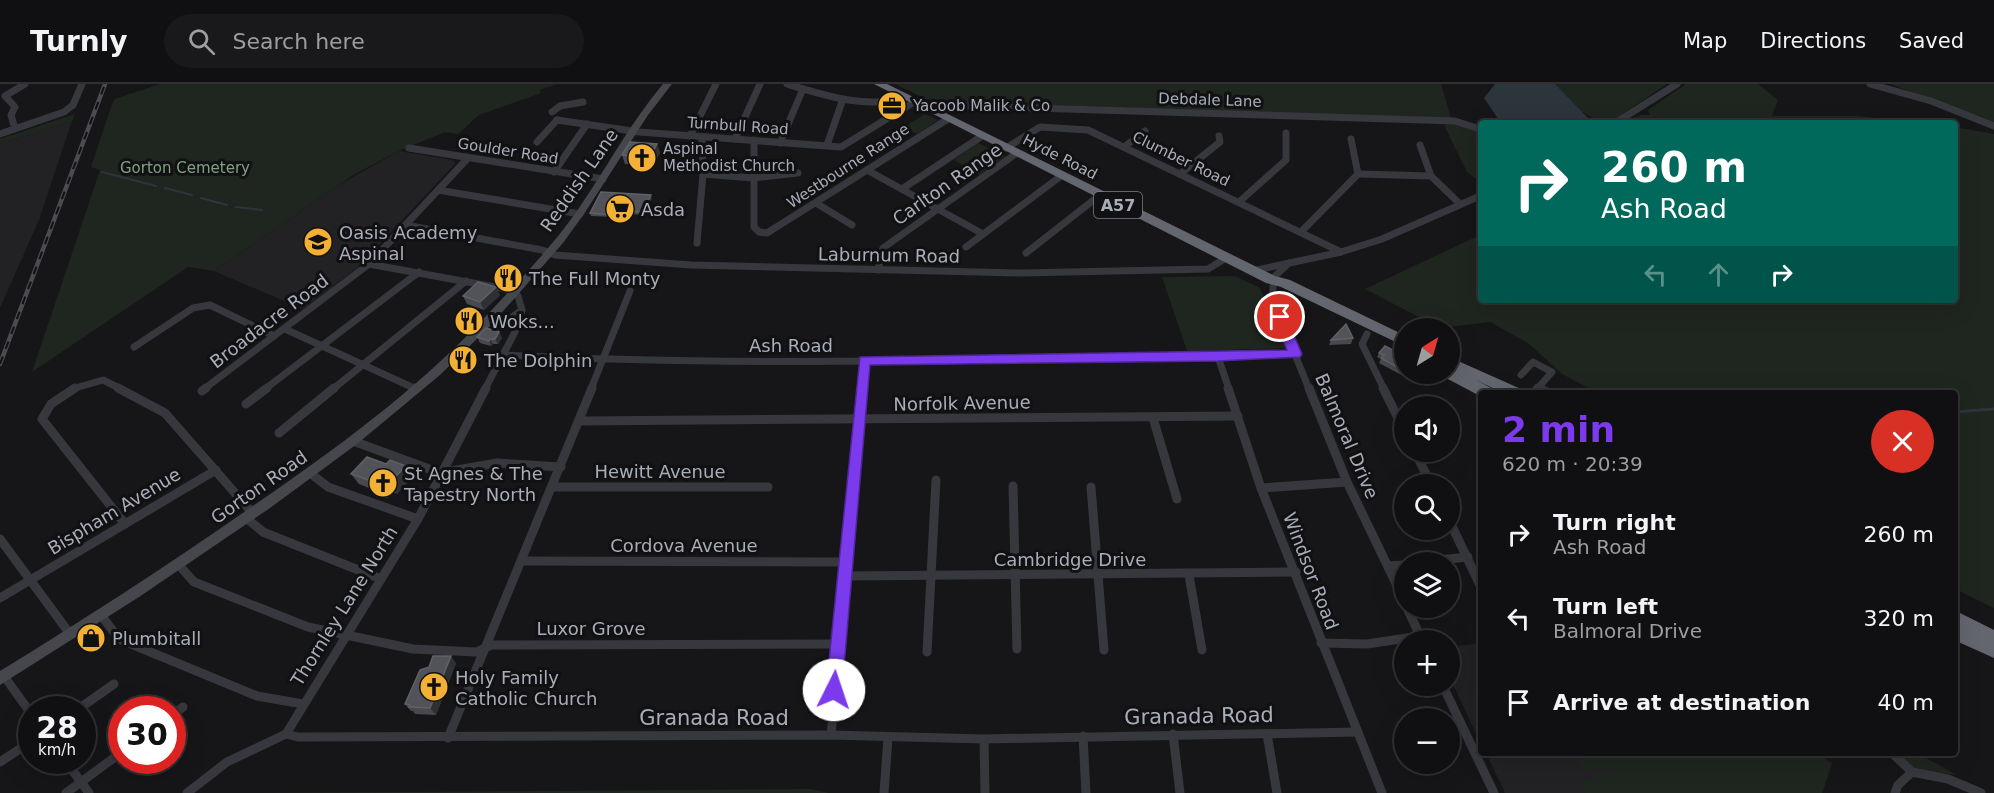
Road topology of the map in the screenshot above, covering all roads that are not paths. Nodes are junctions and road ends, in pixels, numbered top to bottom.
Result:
1 (25, 84) edge
2 (82, 84) edge
3 (668, 84) edge
4 (716, 84) edge
5 (760, 84) edge
6 (787, 84) edge
7 (879, 84) edge
8 (1677, 84) edge
9 (1870, 84) edge
10 (803, 89) junction
11 (843, 99) junction
12 (910, 99) junction
13 (583, 102) dead end
14 (546, 105) dead end
15 (930, 109) junction
16 (552, 112) junction
17 (948, 118) junction
18 (557, 120) junction
19 (1621, 120) edge
20 (587, 124) junction
21 (1994, 126) edge
22 (1478, 128) edge
23 (15, 129) junction
24 (634, 131) junction
25 (1145, 131) dead end
26 (1286, 133) dead end
27 (0, 134) edge
28 (690, 136) junction
29 (982, 136) junction
30 (1219, 136) dead end
31 (702, 137) junction
32 (735, 139) junction
33 (1351, 140) dead end
34 (754, 141) junction
35 (537, 142) dead end
36 (780, 142) junction
37 (827, 145) junction
38 (1420, 145) dead end
39 (1124, 147) junction
40 (409, 148) dead end
41 (1011, 151) junction
42 (468, 158) junction
43 (867, 170) junction
44 (554, 172) junction
45 (798, 173) dead end
46 (703, 174) junction
47 (1180, 174) junction
48 (1358, 174) junction
49 (1061, 176) junction
50 (1431, 176) junction
51 (753, 178) junction
52 (603, 179) junction
53 (902, 189) junction
54 (438, 190) junction
55 (1100, 195) junction
56 (1478, 197) edge
57 (1239, 202) junction
58 (816, 203) junction
59 (1461, 204) junction
60 (938, 209) junction
61 (580, 214) junction
62 (405, 225) junction
63 (852, 225) dead end
64 (1301, 232) junction
65 (983, 234) junction
66 (697, 243) dead end
67 (966, 247) dead end
68 (549, 252) junction
69 (1341, 252) junction
70 (1026, 253) dead end
71 (1226, 258) junction
72 (1289, 263) junction
73 (369, 264) junction
74 (878, 270) junction
75 (1252, 271) junction
76 (419, 272) junction
77 (1271, 280) junction
78 (466, 281) junction
79 (630, 291) dead end
80 (514, 293) junction
81 (522, 310) junction
82 (490, 326) junction
83 (285, 329) junction
84 (1367, 334) junction
85 (512, 335) junction
86 (274, 336) junction
87 (1394, 336) edge
88 (321, 346) junction
89 (1394, 346) edge
90 (134, 347) dead end
91 (1295, 354) junction
92 (502, 355) junction
93 (1218, 357) junction
94 (603, 360) junction
95 (864, 360) junction
96 (363, 365) junction
97 (1460, 367) edge
98 (1521, 375) dead end
99 (1460, 379) edge
100 (416, 389) junction
101 (1482, 390) edge
102 (1510, 390) edge
103 (1537, 390) edge
104 (202, 391) dead end
105 (246, 404) dead end
106 (1394, 410) edge
107 (1238, 416) junction
108 (1153, 418) junction
109 (579, 421) junction
110 (859, 421) junction
111 (279, 433) dead end
112 (352, 441) junction
113 (561, 467) junction
114 (216, 470) junction
115 (310, 473) junction
116 (440, 473) junction
117 (936, 480) dead end
118 (1347, 482) junction
119 (1013, 486) dead end
120 (552, 487) junction
121 (768, 487) dead end
122 (1091, 487) dead end
123 (1261, 488) junction
124 (1177, 499) dead end
125 (248, 517) junction
126 (418, 519) junction
127 (125, 524) junction
128 (0, 539) edge
129 (1459, 540) edge
130 (1468, 557) junction
131 (1460, 558) edge
132 (522, 561) junction
133 (846, 562) junction
134 (179, 564) junction
135 (1389, 566) junction
136 (1394, 566) edge
137 (1296, 573) junction
138 (1098, 575) junction
139 (1189, 575) junction
140 (845, 576) junction
141 (1015, 576) junction
142 (932, 577) junction
143 (1394, 577) edge
144 (381, 579) junction
145 (30, 580) junction
146 (1478, 580) edge
147 (0, 598) edge
148 (1958, 612) edge
149 (101, 615) junction
150 (1958, 619) edge
151 (1994, 629) edge
152 (1958, 633) edge
153 (70, 634) junction
154 (347, 636) junction
155 (1994, 639) edge
156 (1394, 641) edge
157 (1321, 643) junction
158 (837, 644) junction
159 (485, 648) junction
160 (1017, 649) dead end
161 (1104, 650) dead end
162 (1202, 650) dead end
163 (1994, 650) edge
164 (927, 652) dead end
165 (2, 677) edge
166 (114, 684) dead end
167 (1448, 696) edge
168 (18, 697) edge
169 (96, 697) edge
170 (303, 704) junction
171 (1358, 732) junction
172 (286, 734) junction
173 (1173, 734) junction
174 (1267, 734) junction
175 (831, 735) junction
176 (1083, 736) junction
177 (448, 738) junction
178 (888, 738) junction
179 (984, 739) junction
180 (18, 750) edge
181 (1895, 756) edge
182 (0, 762) edge
183 (108, 762) edge
184 (1912, 772) junction
185 (75, 774) edge
186 (81, 782) junction
187 (66, 793) edge
188 (89, 793) edge
189 (187, 793) edge
190 (884, 793) edge
191 (985, 793) edge
192 (1086, 793) edge
193 (1180, 793) edge
194 (1277, 793) edge
195 (1382, 793) edge
196 (1494, 793) edge
197 (1895, 793) edge
198 (1981, 793) edge

1 - 23 street
2 - 23 street
3 - 24 main road, Reddish Lane
4 - 28 street
5 - 32 street
6 - 10 street
7 - 12 highway, Hyde Road / A57
8 - 19 street
9 - 21 street
10 - 11 street
10 - 36 street
11 - 12 street
11 - 37 street
12 - 15 highway, Hyde Road / A57
12 - 37 street, Turnbull Road
13 - 16 street
14 - 16 street
15 - 17 highway, Hyde Road / A57
15 - 22 street, Debdale Lane
16 - 18 street
17 - 29 highway, Hyde Road / A57
17 - 43 street, Westbourne Range
18 - 20 street, Turnbull Road
18 - 35 street
20 - 24 street, Turnbull Road
20 - 44 street
23 - 27 street
24 - 28 street, Turnbull Road
24 - 52 main road, Reddish Lane
25 - 39 street
26 - 57 street
28 - 31 street, Turnbull Road
29 - 41 highway, Hyde Road / A57
29 - 53 street
30 - 47 street
31 - 32 street, Turnbull Road
31 - 46 street
32 - 34 street, Turnbull Road
33 - 48 street
34 - 36 street, Turnbull Road
34 - 51 street
36 - 37 street, Turnbull Road
38 - 50 street
39 - 41 street, Clumber Road
39 - 47 street, Clumber Road
40 - 42 street, Goulder Road
41 - 49 highway, Hyde Road / A57
41 - 60 street, Carlton Range
42 - 44 street, Goulder Road
42 - 54 street, Broadacre Road
43 - 53 street
43 - 58 street, Westbourne Range
44 - 52 street, Goulder Road
45 - 51 street
46 - 51 street
46 - 66 street
47 - 57 street, Clumber Road
48 - 50 street
48 - 64 street
49 - 55 highway, Hyde Road / A57
49 - 65 street
50 - 59 street
51 - 58 street, Westbourne Range
52 - 61 main road, Reddish Lane
53 - 60 street
54 - 61 street
54 - 62 street, Broadacre Road
55 - 70 street
55 - 71 highway, Hyde Road / A57
56 - 59 street
57 - 64 street, Clumber Road
58 - 63 street
59 - 69 street
60 - 65 street
60 - 74 street, Carlton Range
61 - 68 main road, Reddish Lane
62 - 68 street, Laburnum Road
62 - 73 street, Broadacre Road
64 - 69 street, Clumber Road
65 - 67 street
68 - 74 street, Laburnum Road
68 - 80 main road, Reddish Lane
69 - 72 street
71 - 74 street, Laburnum Road
71 - 75 highway, A57
72 - 75 street
72 - 77 street
73 - 76 street
73 - 83 street, Broadacre Road
75 - 77 highway, A57
76 - 78 street
76 - 88 street
77 - 84 highway, A57
77 - 87 highway, A57
77 - 91 street, Balmoral Drive
78 - 80 street
78 - 96 street
79 - 94 street
80 - 81 street
80 - 82 main road, Gorton Road
81 - 82 street
81 - 85 street, Thornley Lane North
82 - 85 street
82 - 100 main road, Gorton Road
83 - 86 street, Broadacre Road
83 - 88 street
84 - 89 highway, A57
84 - 106 street
85 - 92 street, Thornley Lane North
86 - 90 street
86 - 104 street, Broadacre Road
88 - 96 street
88 - 105 street
91 - 93 street, Ash Road
91 - 118 street, Balmoral Drive
92 - 94 street, Ash Road
92 - 116 street, Thornley Lane North
93 - 95 street, Ash Road
93 - 107 street, Windsor Road
94 - 95 street, Ash Road
94 - 109 street
95 - 110 street
96 - 100 street
96 - 111 street
97 - 102 highway
98 - 103 street
99 - 101 highway
100 - 112 main road, Gorton Road
107 - 108 street, Norfolk Avenue
107 - 123 street, Windsor Road
108 - 110 street, Norfolk Avenue
108 - 124 street
109 - 110 street, Norfolk Avenue
109 - 113 street
110 - 133 street
112 - 115 main road, Gorton Road
112 - 116 street
113 - 116 street
113 - 120 street
114 - 125 street
114 - 127 street, Bispham Avenue
114 - 127 street
115 - 125 main road, Gorton Road
115 - 126 street
116 - 126 street, Thornley Lane North
117 - 142 street
118 - 123 street
118 - 135 street, Balmoral Drive
119 - 141 street
120 - 121 street, Hewitt Avenue
120 - 132 street
122 - 138 street
123 - 137 street, Windsor Road
125 - 134 main road, Gorton Road
125 - 144 street
126 - 144 street, Thornley Lane North
127 - 145 street, Bispham Avenue
128 - 145 street
129 - 130 street
130 - 131 street
130 - 146 street
132 - 133 street, Cordova Avenue
132 - 159 street
133 - 140 street
134 - 149 main road, Gorton Road
134 - 154 street, Luxor Grove
135 - 136 street
135 - 143 street, Balmoral Drive
137 - 139 street, Cambridge Drive
137 - 157 street, Windsor Road
138 - 139 street, Cambridge Drive
138 - 141 street, Cambridge Drive
138 - 161 street
139 - 162 street
140 - 142 street, Cambridge Drive
140 - 158 street
141 - 142 street, Cambridge Drive
141 - 160 street
142 - 164 street
144 - 154 street, Thornley Lane North
145 - 147 street, Bispham Avenue
145 - 153 street
148 - 151 highway
149 - 153 main road, Gorton Road
149 - 170 street
150 - 155 highway
152 - 163 highway
153 - 165 main road, Gorton Road
154 - 159 street, Luxor Grove
154 - 170 street, Thornley Lane North
156 - 157 street
157 - 171 street, Windsor Road
158 - 159 street, Luxor Grove
158 - 175 street
159 - 177 street
165 - 168 street
166 - 169 street
167 - 196 street
170 - 172 street, Thornley Lane North
171 - 174 street, Granada Road
171 - 195 street, Windsor Road
172 - 177 street, Granada Road
172 - 189 street
173 - 174 street, Granada Road
173 - 176 street, Granada Road
173 - 193 street
174 - 194 street
175 - 177 street, Granada Road
175 - 178 street, Granada Road
176 - 179 street, Granada Road
176 - 192 street
178 - 179 street, Granada Road
178 - 190 street
179 - 191 street
180 - 182 street
181 - 184 street
183 - 186 street
184 - 197 street
184 - 198 street
185 - 186 street
186 - 187 street
186 - 188 street

